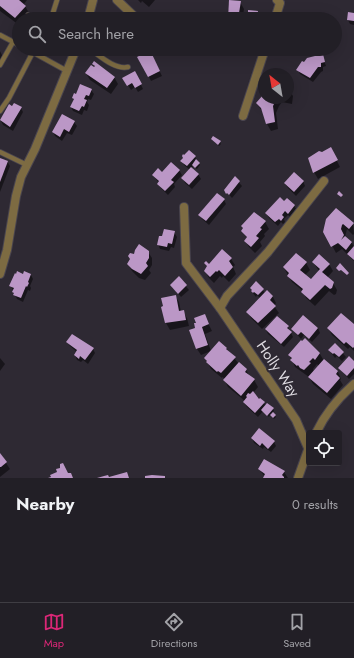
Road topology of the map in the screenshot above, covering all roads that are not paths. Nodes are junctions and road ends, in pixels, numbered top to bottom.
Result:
1 (57, 0) edge
2 (93, 0) edge
3 (117, 0) edge
4 (277, 0) edge
5 (53, 12) edge
6 (90, 12) edge
7 (130, 12) edge
8 (277, 12) edge
9 (0, 35) edge
10 (12, 41) edge
11 (12, 44) edge
12 (30, 56) edge
13 (39, 56) edge
14 (73, 56) edge
15 (100, 56) edge
16 (263, 56) edge
17 (0, 65) edge
18 (128, 68) dead end
19 (67, 71) junction
20 (0, 111) edge
21 (243, 116) dead end
22 (0, 152) edge
23 (27, 165) junction
24 (324, 181) dead end
25 (184, 207) dead end
26 (4, 249) edge
27 (0, 274) edge
28 (220, 308) junction
29 (354, 384) edge
30 (318, 430) edge
31 (306, 442) edge
32 (306, 456) edge
33 (298, 478) edge

1 - 5 lane
2 - 6 street
3 - 7 street
4 - 8 street
9 - 10 lane
11 - 17 lane
12 - 20 lane
13 - 19 lane
14 - 19 street
15 - 18 lane
16 - 21 street
19 - 23 street
22 - 23 lane
23 - 26 street
24 - 28 street
25 - 28 street, Holly Way
26 - 27 street
28 - 31 street, Holly Way
29 - 30 street
32 - 33 street

